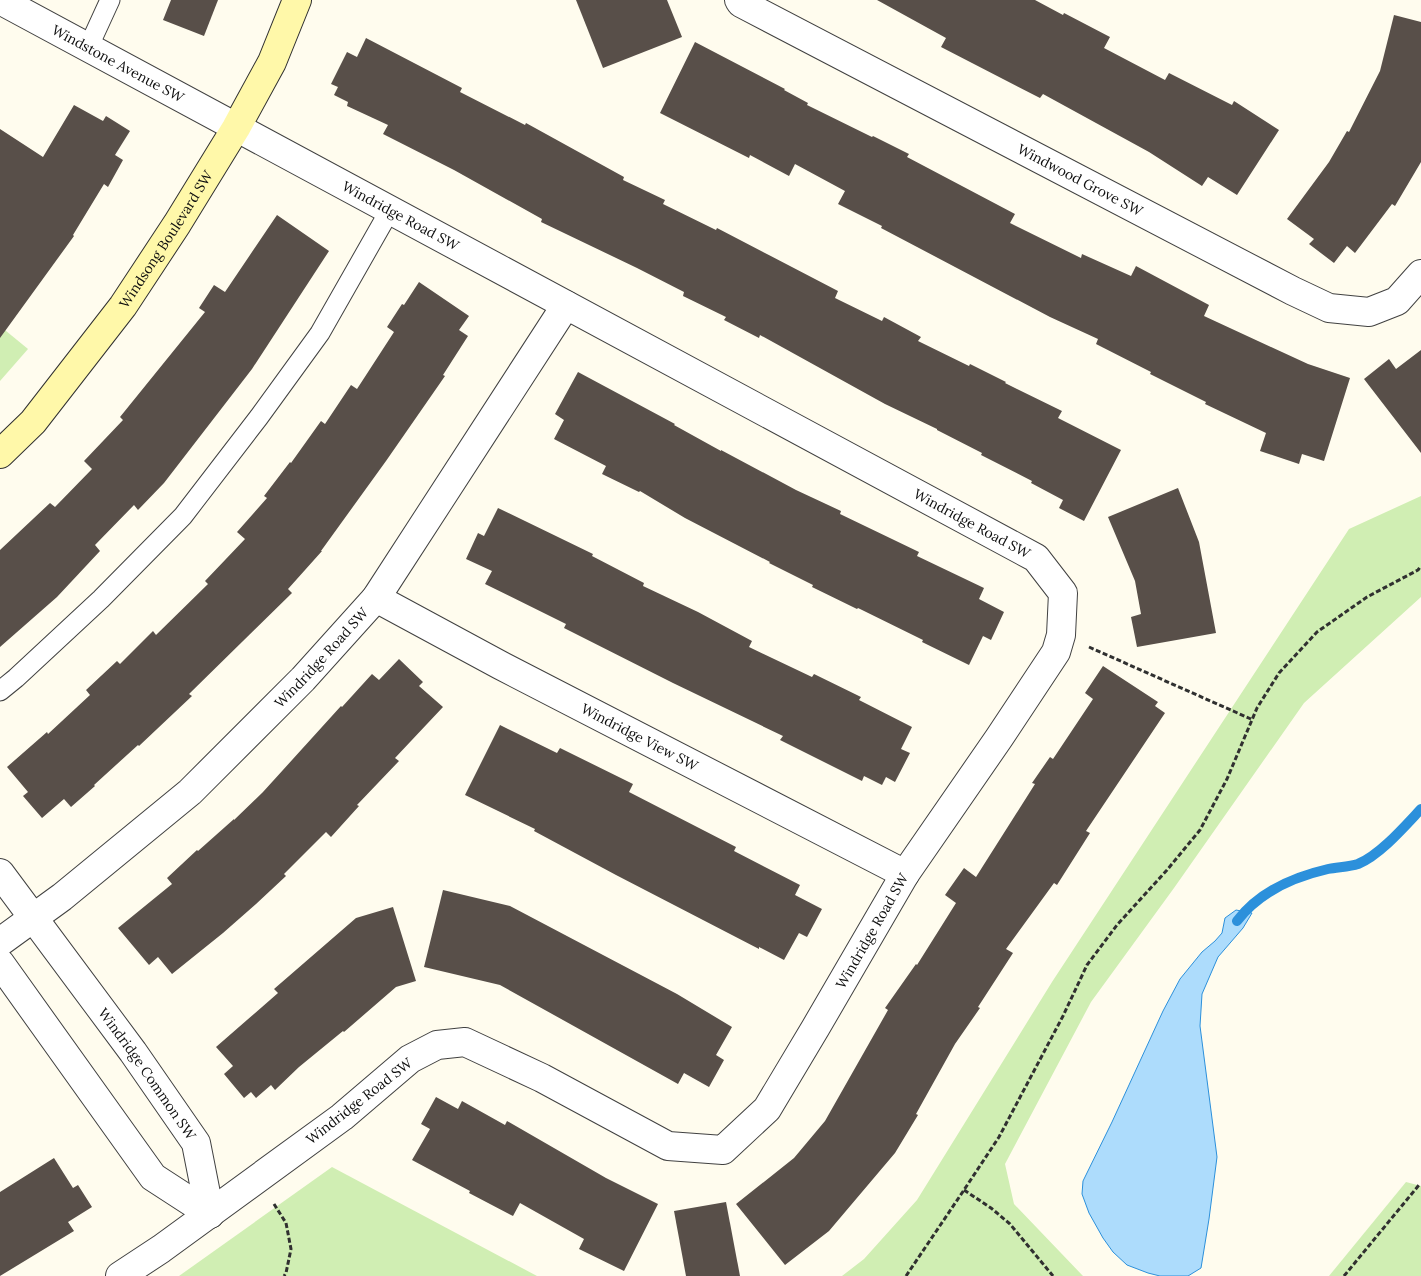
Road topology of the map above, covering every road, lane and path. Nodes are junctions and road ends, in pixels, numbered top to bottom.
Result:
1 (0, 0) edge
2 (110, 0) edge
3 (297, 0) edge
4 (738, 0) edge
5 (88, 48) junction
6 (236, 128) junction
7 (390, 210) junction
8 (1421, 274) edge
9 (566, 305) junction
10 (0, 454) edge
11 (1421, 566) edge
12 (376, 598) junction
13 (1061, 635) junction
14 (0, 691) edge
15 (1251, 719) junction
16 (0, 873) edge
17 (905, 874) junction
18 (33, 918) junction
19 (0, 942) edge
20 (0, 964) edge
21 (258, 1178) junction
22 (1419, 1184) dead end
23 (964, 1190) junction
24 (210, 1214) junction
25 (120, 1276) edge
26 (284, 1276) edge
27 (906, 1276) edge
28 (1053, 1276) edge
29 (1344, 1276) edge

1 - 5 street, Windstone Avenue SW
2 - 5 lane
3 - 6 street, Windsong Boulevard SW
4 - 8 street, Windwood Grove SW
5 - 6 street, Windstone Avenue SW
6 - 7 street, Windridge Road SW
6 - 10 street, Windsong Boulevard SW
7 - 9 street, Windridge Road SW
7 - 14 lane
9 - 12 street, Windridge Road SW
9 - 13 street, Windridge Road SW
11 - 15 path
12 - 17 street, Windridge View SW
12 - 18 street, Windridge Road SW
13 - 15 path
13 - 17 street, Windridge Road SW
15 - 23 path
16 - 18 street, Windridge Common SW
17 - 21 street, Windridge Road SW
18 - 19 street, Windridge Road SW
18 - 24 street, Windridge Common SW
20 - 24 street
21 - 24 street, Windridge Road SW
21 - 26 path
22 - 29 path
23 - 27 path
23 - 28 path
24 - 25 street, Windridge Road SW

